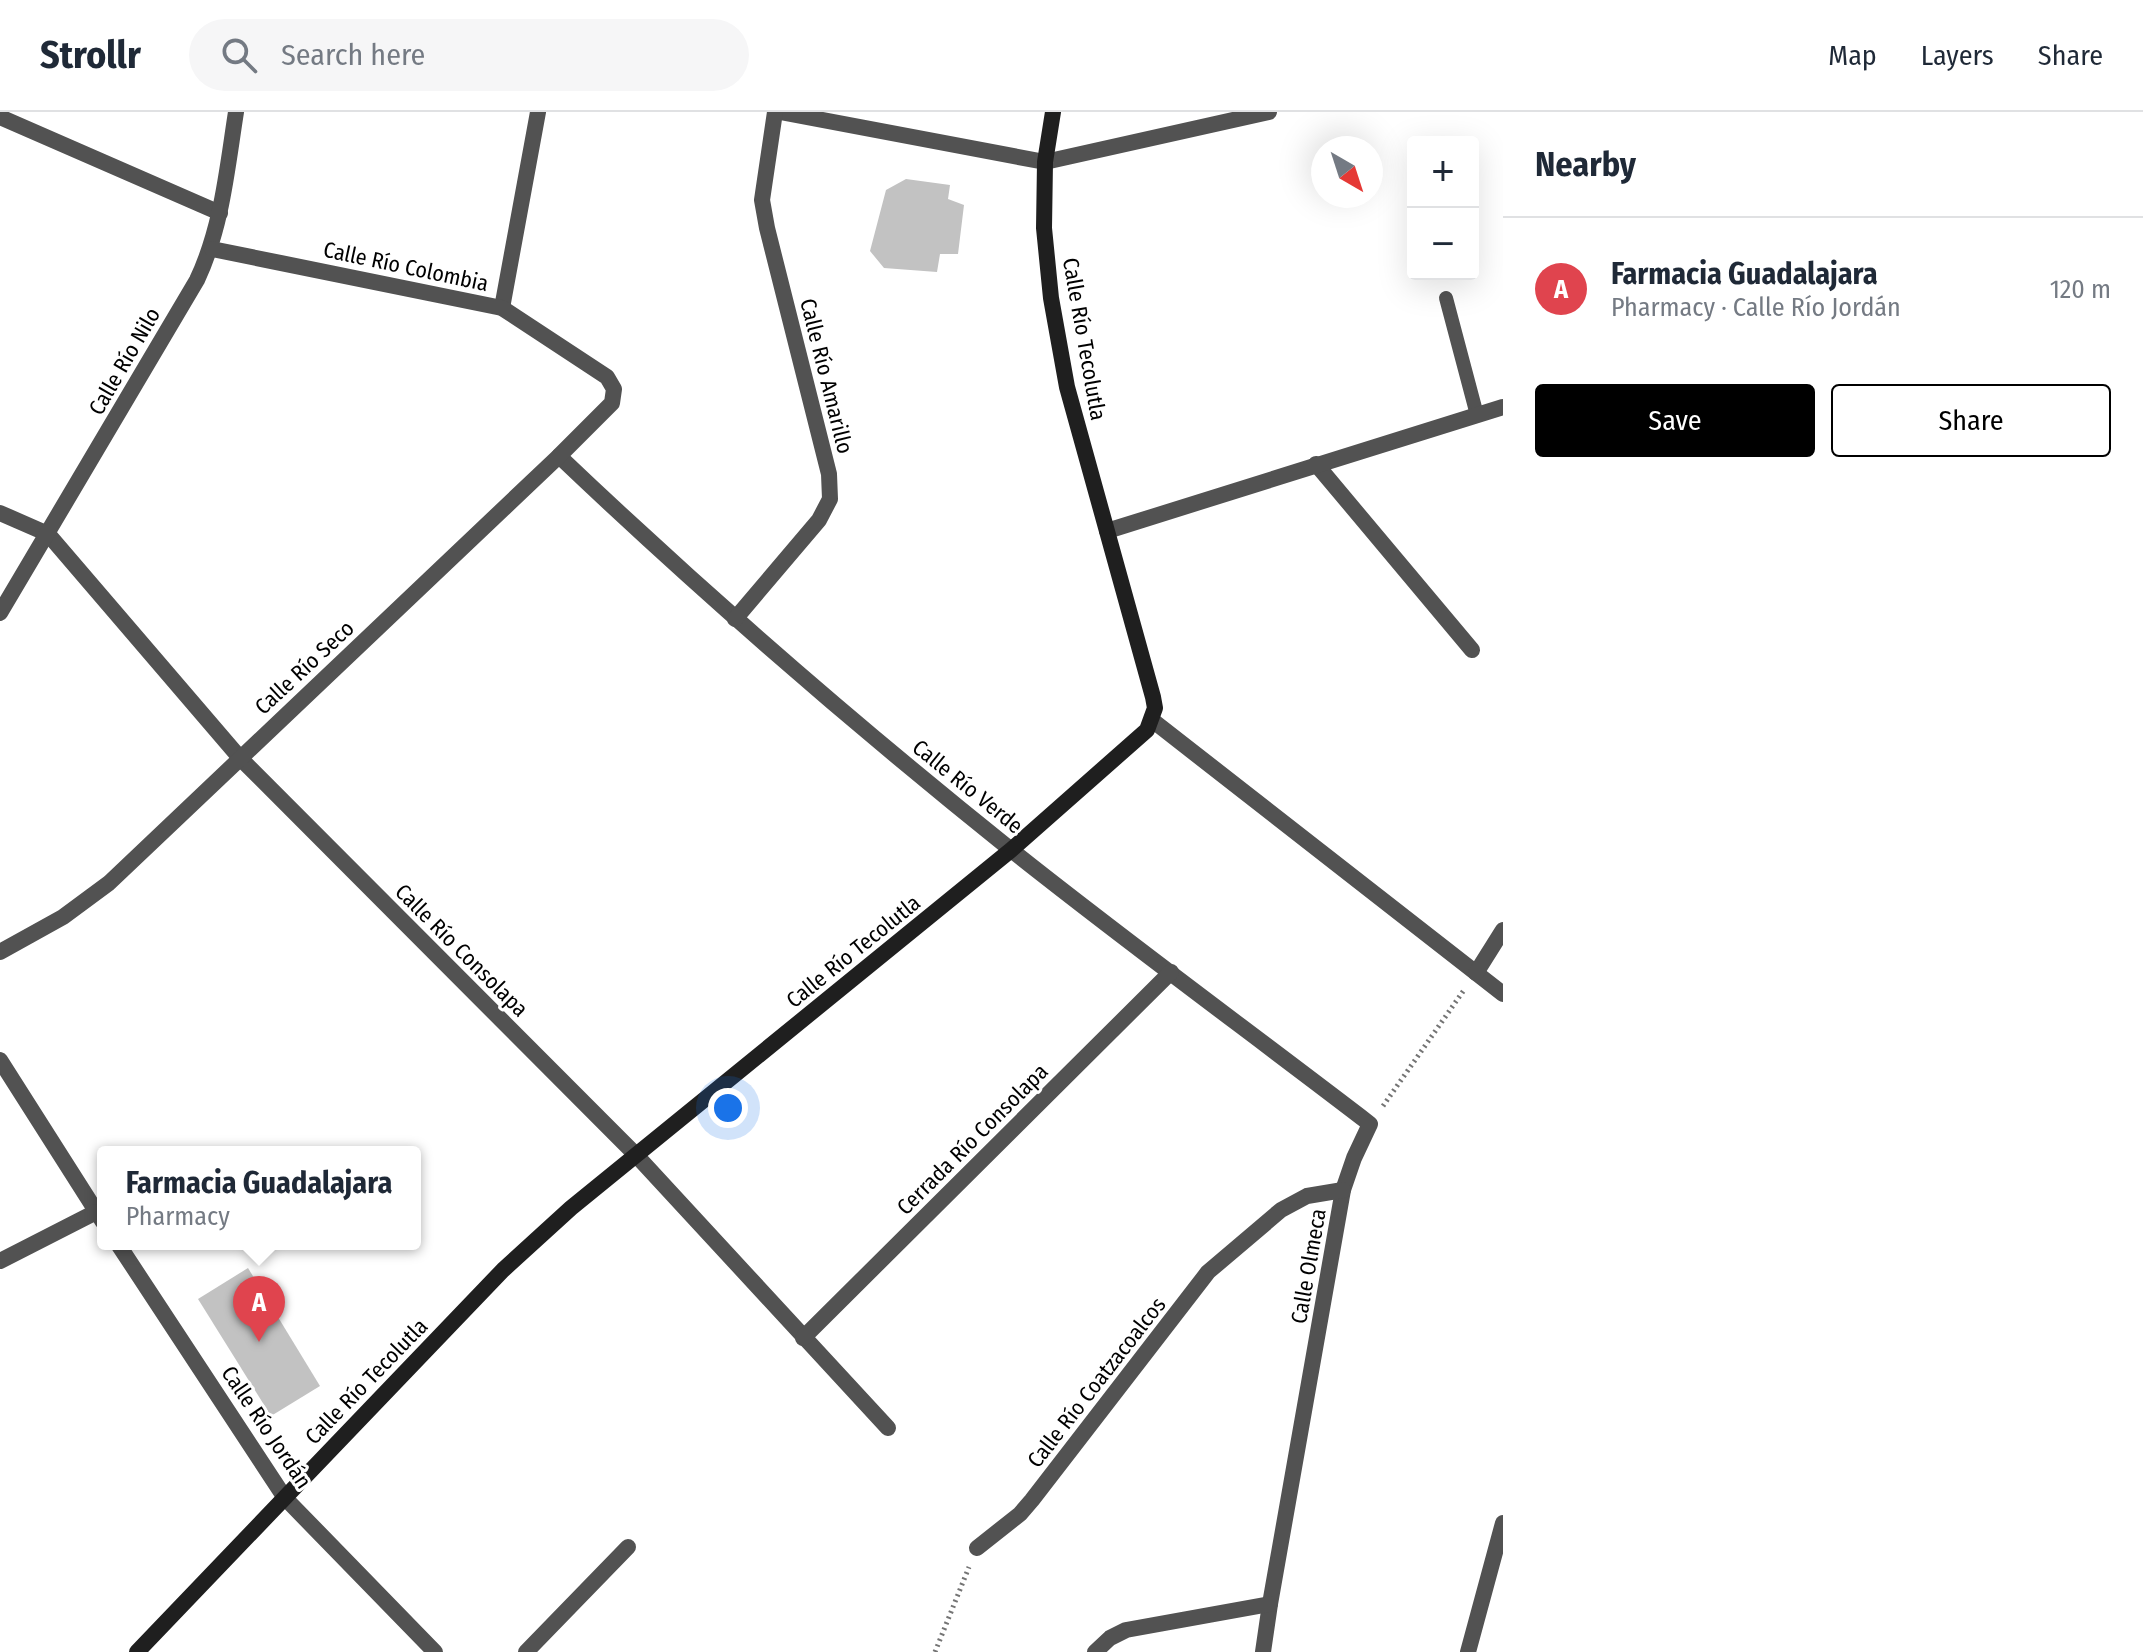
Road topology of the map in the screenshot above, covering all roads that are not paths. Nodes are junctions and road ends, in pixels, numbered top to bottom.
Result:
1 (236, 112) edge
2 (538, 112) edge
3 (778, 112) edge
4 (1053, 112) edge
5 (1269, 112) edge
6 (0, 117) edge
7 (1045, 162) junction
8 (220, 213) junction
9 (212, 249) junction
10 (1446, 298) dead end
11 (502, 308) junction
12 (614, 389) joint
13 (1503, 407) edge
14 (1477, 415) junction
15 (559, 456) junction
16 (1316, 464) junction
17 (0, 513) edge
18 (1107, 531) junction
19 (48, 534) junction
20 (0, 613) edge
21 (735, 619) junction
22 (1472, 650) dead end
23 (1152, 720) junction
24 (240, 758) junction
25 (1011, 850) junction
26 (1503, 930) edge
27 (0, 952) edge
28 (1171, 972) junction
29 (1476, 973) junction
30 (1503, 994) edge
31 (0, 1060) edge
32 (1370, 1124) joint
33 (636, 1155) junction
34 (1343, 1190) junction
35 (97, 1212) edge
36 (97, 1218) edge
37 (122, 1250) edge
38 (0, 1261) edge
39 (803, 1338) junction
40 (888, 1428) dead end
41 (285, 1498) junction
42 (1503, 1523) edge
43 (628, 1547) dead end
44 (977, 1548) road end
45 (1270, 1604) junction
46 (137, 1652) edge
47 (435, 1652) edge
48 (526, 1652) edge
49 (1095, 1652) edge
50 (1263, 1652) edge
51 (1468, 1652) edge

1 - 8 street, Calle Río Nilo
2 - 11 street
3 - 7 street
3 - 21 street, Calle Río Amarillo
4 - 7 main road, Calle Río Tecolutla
5 - 7 street
6 - 8 street
7 - 18 main road, Calle Río Tecolutla
8 - 9 street, Calle Río Nilo
9 - 11 street, Calle Río Colombia
9 - 19 street, Calle Río Nilo
10 - 14 lane
11 - 12 street, Calle Río Colombia
12 - 15 street, Calle Río Seco
13 - 14 street
14 - 16 street
15 - 21 street, Calle Río Verde
15 - 24 street, Calle Río Seco
16 - 18 street
16 - 22 street
17 - 19 street, Calle Río Consolapa
18 - 23 main road, Calle Río Tecolutla
19 - 20 street, Calle Río Nilo
19 - 24 street, Calle Río Consolapa
21 - 25 street, Calle Río Verde
23 - 25 main road, Calle Río Tecolutla
23 - 29 street
24 - 27 street, Calle Río Seco
24 - 33 street, Calle Río Consolapa
25 - 28 street, Calle Río Verde
25 - 33 main road, Calle Río Tecolutla
26 - 29 street
28 - 32 street, Calle Río Verde
28 - 39 street, Cerrada Río Consolapa
29 - 30 street
31 - 35 street
32 - 34 street, Calle Olmeca
33 - 39 street, Calle Río Consolapa
33 - 41 main road, Calle Río Tecolutla
34 - 44 street, Calle Río Coatzacoalcos
34 - 45 street, Calle Olmeca
36 - 38 street
37 - 41 street, Calle Río Jordán
39 - 40 street, Calle Río Consolapa
41 - 46 main road, Calle Río Tecolutla
41 - 47 street, Calle Río Jordán
42 - 51 street
43 - 48 street
45 - 49 street
45 - 50 street, Calle Olmeca

